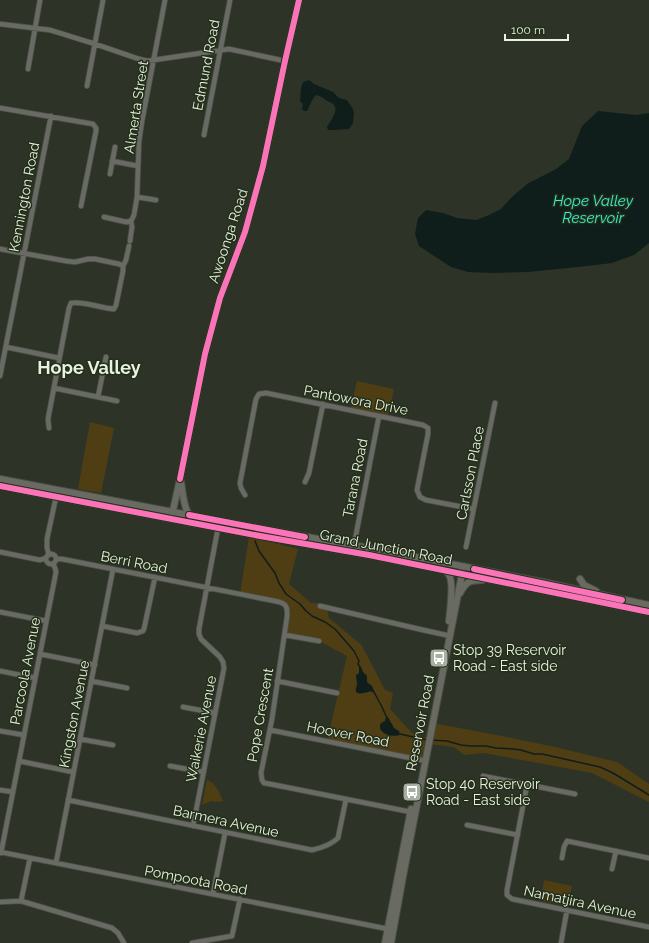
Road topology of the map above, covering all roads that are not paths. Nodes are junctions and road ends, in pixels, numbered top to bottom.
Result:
1 (40, 0) edge
2 (103, 0) edge
3 (165, 0) edge
4 (230, 0) edge
5 (299, 0) edge
6 (0, 24) edge
7 (36, 28) junction
8 (95, 44) junction
9 (221, 50) junction
10 (154, 59) junction
11 (285, 61) junction
12 (28, 69) dead end
13 (87, 86) dead end
14 (0, 108) edge
15 (51, 116) junction
16 (204, 135) dead end
17 (115, 147) dead end
18 (112, 161) junction
19 (138, 166) junction
20 (110, 174) dead end
21 (137, 197) junction
22 (156, 200) dead end
23 (81, 206) dead end
24 (104, 217) dead end
25 (131, 221) junction
26 (0, 249) edge
27 (24, 254) junction
28 (123, 266) junction
29 (6, 347) junction
30 (106, 357) dead end
31 (59, 358) junction
32 (0, 376) edge
33 (54, 388) junction
34 (98, 397) junction
35 (117, 401) dead end
36 (495, 403) dead end
37 (323, 404) junction
38 (379, 416) junction
39 (49, 428) dead end
40 (0, 479) edge
41 (180, 479) junction
42 (305, 482) dead end
43 (0, 486) edge
44 (56, 493) junction
45 (245, 495) dead end
46 (473, 509) junction
47 (172, 515) junction
48 (189, 515) junction
49 (218, 528) junction
50 (354, 545) junction
51 (466, 547) dead end
52 (342, 550) junction
53 (0, 552) edge
54 (369, 554) junction
55 (48, 556) junction
56 (56, 559) junction
57 (53, 564) junction
58 (462, 566) junction
59 (113, 569) junction
60 (445, 570) junction
61 (461, 573) junction
62 (155, 577) junction
63 (580, 578) dead end
64 (494, 580) junction
65 (207, 588) junction
66 (571, 588) junction
67 (578, 590) junction
68 (569, 596) junction
69 (608, 596) junction
70 (576, 597) junction
71 (457, 600) junction
72 (649, 605) edge
73 (320, 606) dead end
74 (0, 612) edge
75 (649, 612) edge
76 (46, 621) junction
77 (449, 621) junction
78 (102, 626) junction
79 (284, 635) junction
80 (448, 635) junction
81 (319, 641) dead end
82 (40, 654) junction
83 (95, 665) junction
84 (0, 671) edge
85 (35, 678) junction
86 (91, 681) junction
87 (277, 681) junction
88 (126, 688) dead end
89 (337, 694) dead end
90 (183, 707) dead end
91 (215, 713) junction
92 (270, 730) junction
93 (0, 731) edge
94 (24, 735) junction
95 (80, 739) junction
96 (113, 745) dead end
97 (423, 760) junction
98 (18, 761) junction
99 (170, 766) dead end
100 (73, 772) junction
101 (203, 772) junction
102 (483, 776) dead end
103 (527, 785) junction
104 (0, 790) edge
105 (12, 792) junction
106 (575, 794) dead end
107 (346, 799) junction
108 (68, 800) junction
109 (413, 812) junction
110 (467, 825) dead end
111 (193, 826) junction
112 (225, 833) junction
113 (518, 835) junction
114 (616, 851) junction
115 (0, 853) edge
116 (30, 858) junction
117 (562, 858) dead end
118 (649, 858) edge
119 (56, 863) junction
120 (612, 869) dead end
121 (213, 894) junction
122 (240, 899) junction
123 (21, 901) junction
124 (0, 902) edge
125 (567, 910) junction
126 (649, 927) edge
127 (391, 930) junction
128 (124, 943) edge
129 (192, 943) edge
130 (385, 943) edge
131 (391, 943) edge
132 (560, 943) edge

1 - 7 street
2 - 8 street
3 - 10 street, Almerta Street
4 - 9 street, Edmund Road
5 - 11 main road, Awoonga Road
6 - 7 street
7 - 8 street
7 - 12 street
8 - 10 street
8 - 13 street
9 - 10 street
9 - 11 street
9 - 16 street, Edmund Road
10 - 19 street, Almerta Street
11 - 41 main road, Awoonga Road
14 - 15 street
15 - 23 street
15 - 27 street, Kennington Road
17 - 18 street
18 - 19 street
18 - 20 street
19 - 21 street, Almerta Street
21 - 22 street
21 - 25 street, Almerta Street
24 - 25 street
25 - 28 street, Almerta Street
26 - 27 street
27 - 28 street
27 - 29 street, Kennington Road
28 - 31 street, Almerta Street
29 - 31 street
29 - 32 street, Kennington Road
30 - 34 street
31 - 33 street
33 - 34 street
33 - 39 street
34 - 35 street
36 - 46 street, Carlsson Place
37 - 38 street, Pantowora Drive
37 - 42 street
37 - 45 street, Pantowora Drive
38 - 46 street, Pantowora Drive
38 - 50 street, Tarana Road
40 - 44 main road, Grand Junction Road
41 - 47 main road, Awoonga Road
41 - 48 main road
43 - 44 main road, Grand Junction Road
44 - 47 main road, Grand Junction Road
44 - 55 street
46 - 51 street, Carlsson Place
47 - 48 main road, Grand Junction Road
47 - 49 main road, Grand Junction Road
48 - 50 main road, Grand Junction Road
49 - 52 main road, Grand Junction Road
49 - 65 street, Waikerie Avenue
50 - 52 main road
50 - 54 main road
50 - 58 main road, Grand Junction Road
52 - 54 main road, Grand Junction Road
53 - 55 street
54 - 60 main road, Grand Junction Road
55 - 56 street
55 - 57 street
56 - 57 street
56 - 59 street, Berri Road
57 - 76 street, Parcoola Avenue
58 - 61 main road
58 - 66 main road, Grand Junction Road
59 - 62 street, Berri Road
59 - 78 street, Kingston Avenue
60 - 61 main road, Grand Junction Road
60 - 77 main road
61 - 64 main road, Grand Junction Road
61 - 71 main road, Reservoir Road
61 - 77 main road, Reservoir Road
62 - 65 street, Berri Road
62 - 78 street
63 - 69 main road
64 - 68 main road, Grand Junction Road
64 - 71 main road
65 - 79 street, Pope Crescent
65 - 91 street, Waikerie Avenue
66 - 67 main road, Grand Junction Road
66 - 68 main road
67 - 69 main road, Grand Junction Road
67 - 70 main road
68 - 70 main road, Grand Junction Road
69 - 72 main road, Grand Junction Road
70 - 75 main road, Grand Junction Road
71 - 80 main road, Reservoir Road
73 - 80 street
74 - 76 street
76 - 82 street, Parcoola Avenue
77 - 80 main road, Reservoir Road
78 - 83 street, Kingston Avenue
79 - 81 street
79 - 87 street, Pope Crescent
80 - 97 main road, Reservoir Road
82 - 83 street
82 - 85 street, Parcoola Avenue
83 - 86 street, Kingston Avenue
84 - 85 street
85 - 94 street, Parcoola Avenue
86 - 88 street
86 - 95 street, Kingston Avenue
87 - 89 street
87 - 92 street, Pope Crescent
90 - 91 street
91 - 101 street, Waikerie Avenue
92 - 97 street, Hoover Road
92 - 107 street, Pope Crescent
93 - 94 street
94 - 98 street, Parcoola Avenue
95 - 96 street
95 - 100 street, Kingston Avenue
97 - 109 main road, Reservoir Road
98 - 100 street
98 - 105 street, Parcoola Avenue
99 - 101 street
100 - 108 street, Kingston Avenue
101 - 111 street, Waikerie Avenue
102 - 103 street
103 - 106 street
103 - 113 street
104 - 105 street
105 - 115 street, Parcoola Avenue
107 - 109 street, Pope Crescent
107 - 112 street, Barmera Avenue
108 - 111 street, Barmera Avenue
108 - 119 street, Kingston Avenue
109 - 127 main road, Reservoir Road
110 - 113 street
111 - 112 street, Barmera Avenue
112 - 121 street
113 - 125 street, Namatjira Avenue
114 - 117 street
114 - 118 street
114 - 120 street
115 - 116 street, Pompoota Road
116 - 119 street, Pompoota Road
116 - 123 street
119 - 121 street, Pompoota Road
121 - 122 street, Pompoota Road
122 - 127 street, Pompoota Road
122 - 129 street
123 - 124 street
123 - 128 street
125 - 126 street, Namatjira Avenue
125 - 132 street
127 - 130 main road, Reservoir Road
127 - 131 main road, Reservoir Road

